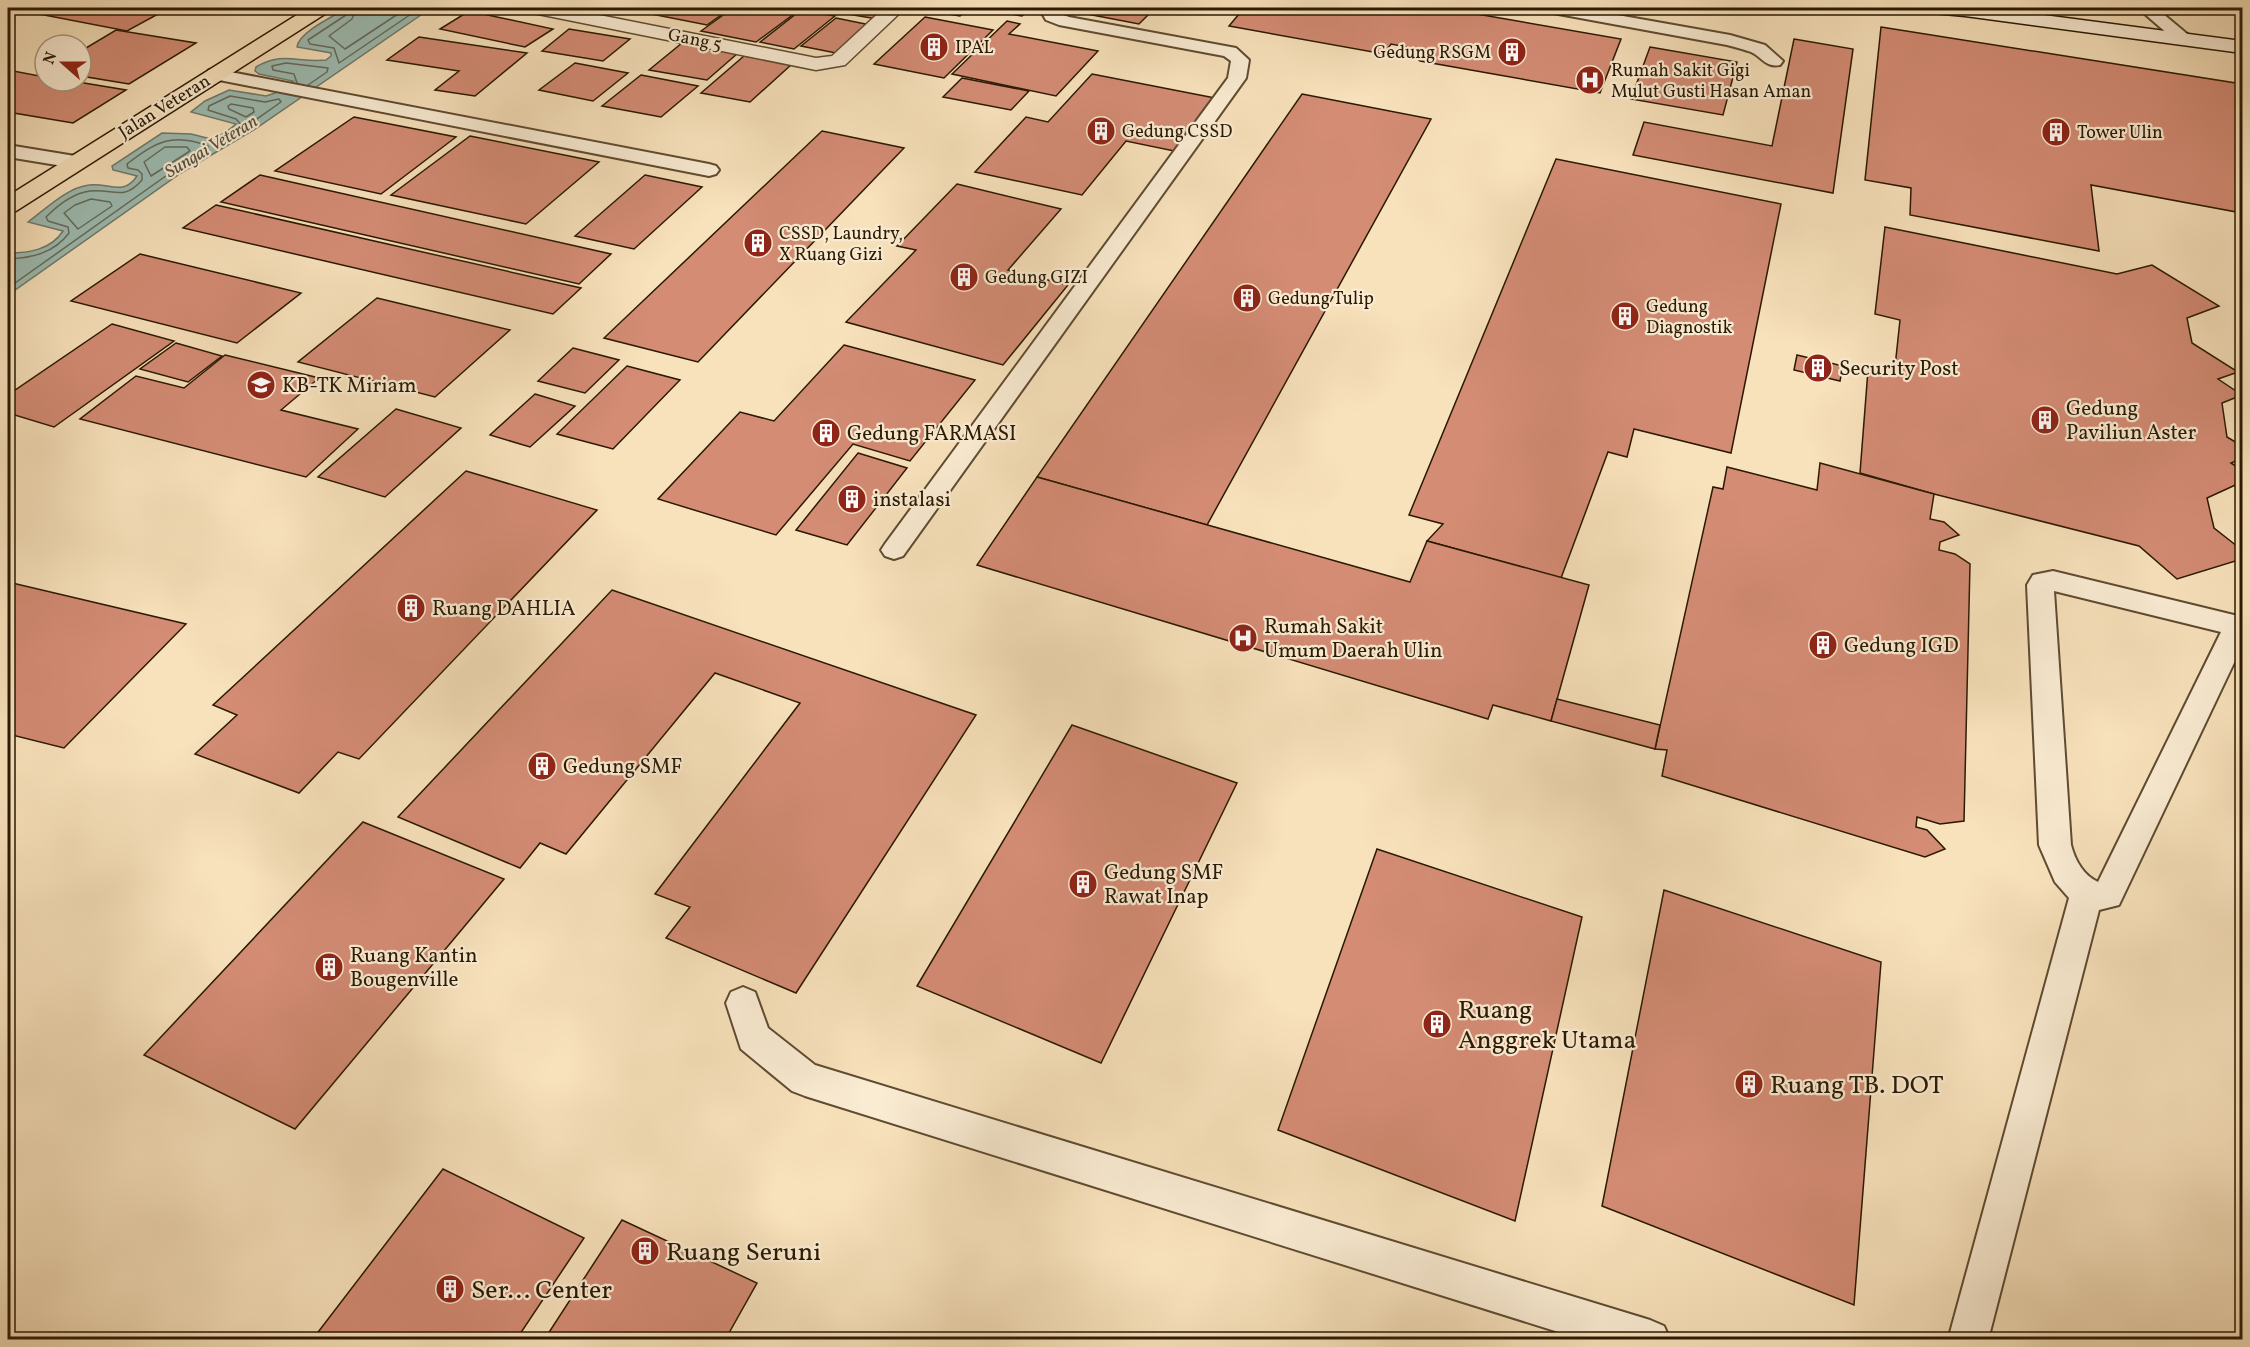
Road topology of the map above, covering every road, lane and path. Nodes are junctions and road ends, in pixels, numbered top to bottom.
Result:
1 (321, 8) edge
2 (538, 8) edge
3 (895, 8) edge
4 (1047, 8) edge
5 (1553, 8) edge
6 (1929, 8) edge
7 (2146, 8) edge
8 (1606, 12) edge
9 (2183, 38) junction
10 (2242, 47) edge
11 (1774, 61) dead end
12 (215, 74) junction
13 (8, 151) edge
14 (28, 155) junction
15 (75, 162) junction
16 (8, 167) edge
17 (709, 170) dead end
18 (8, 206) edge
19 (894, 550) dead end
20 (2240, 626) edge
21 (2087, 892) junction
22 (743, 1003) dead end
23 (1650, 1340) edge
24 (1968, 1340) edge

1 - 12 main road, Jalan Veteran
2 - 3 street, Gang 5
4 - 19 lane
5 - 8 lane
6 - 9 street
7 - 9 lane
8 - 11 lane
9 - 10 street
12 - 15 main road, Jalan Veteran
12 - 17 lane
13 - 14 lane
14 - 15 lane
14 - 16 lane
15 - 18 main road, Jalan Veteran
20 - 21 lane
20 - 21 lane
21 - 24 lane
22 - 23 lane

